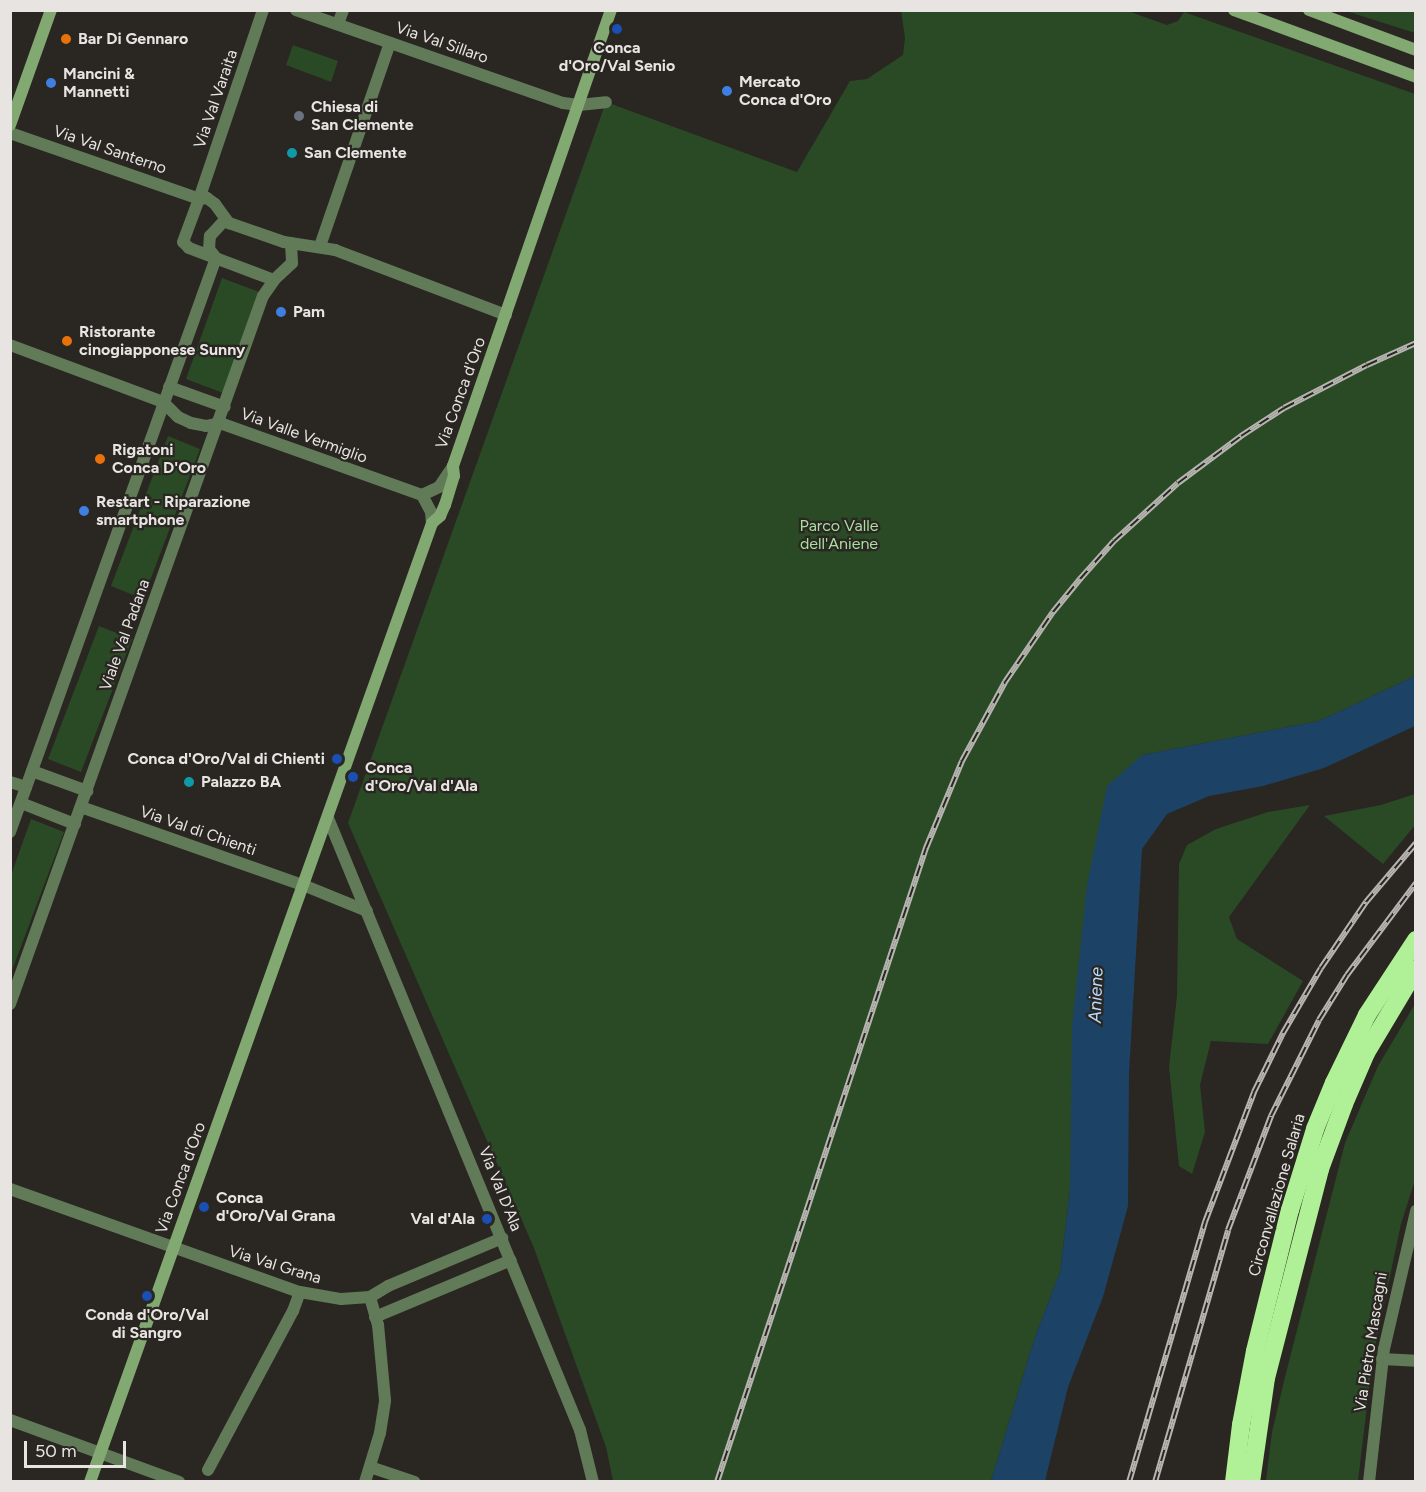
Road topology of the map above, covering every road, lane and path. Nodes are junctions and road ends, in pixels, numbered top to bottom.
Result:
1 (51, 10) edge
2 (263, 10) edge
3 (296, 10) edge
4 (343, 10) edge
5 (611, 10) edge
6 (1234, 10) edge
7 (1309, 10) edge
8 (338, 24) junction
9 (390, 43) junction
10 (1416, 50) edge
11 (1416, 77) edge
12 (606, 102) dead end
13 (579, 105) junction
14 (10, 125) edge
15 (10, 133) edge
16 (199, 199) junction
17 (225, 220) junction
18 (291, 243) junction
19 (320, 246) junction
20 (216, 258) junction
21 (274, 280) junction
22 (506, 315) junction
23 (10, 345) edge
24 (169, 387) junction
25 (163, 402) junction
26 (225, 407) junction
27 (220, 423) junction
28 (453, 466) junction
29 (422, 495) junction
30 (432, 523) junction
31 (32, 771) junction
32 (10, 782) edge
33 (26, 788) junction
34 (87, 791) junction
35 (21, 803) junction
36 (81, 807) junction
37 (328, 818) junction
38 (75, 824) junction
39 (10, 832) edge
40 (303, 885) junction
41 (367, 911) junction
42 (1416, 940) edge
43 (1416, 969) edge
44 (10, 1004) edge
45 (10, 1189) edge
46 (1416, 1210) edge
47 (502, 1238) junction
48 (173, 1249) junction
49 (511, 1260) junction
50 (300, 1292) junction
51 (370, 1297) junction
52 (375, 1317) junction
53 (1382, 1359) junction
54 (1416, 1361) edge
55 (10, 1420) edge
56 (101, 1452) junction
57 (370, 1467) junction
58 (208, 1470) dead end
59 (90, 1482) edge
60 (179, 1482) edge
61 (365, 1482) edge
62 (415, 1482) edge
63 (592, 1482) edge
64 (1234, 1482) edge
65 (1251, 1482) edge
66 (1369, 1482) edge

1 - 14 street
2 - 16 street, Via Val Varaita
3 - 8 street, Via Val Sillaro
4 - 8 street
5 - 13 street, Via Conca d'Oro
6 - 11 street
7 - 10 street
8 - 9 street, Via Val Sillaro
9 - 13 street, Via Val Sillaro
9 - 19 street
12 - 13 street
13 - 22 street, Via Conca d'Oro
15 - 16 street, Via Val Santerno
16 - 17 street, Via Val Santerno
16 - 20 street, Via Val Varaita
17 - 18 street
17 - 20 street
18 - 19 street
18 - 21 street, Viale Val Padana
19 - 22 street
20 - 21 street
20 - 24 street
21 - 26 street, Viale Val Padana
22 - 28 street, Via Conca d'Oro
23 - 25 street, Via Valle Vermiglio
24 - 25 street
24 - 26 street, Via Valle Vermiglio
25 - 27 street, Via Valle Vermiglio
25 - 31 street
26 - 27 street, Viale Val Padana
27 - 29 street, Via Valle Vermiglio
27 - 34 street, Viale Val Padana
28 - 29 street
28 - 30 street, Via Conca d'Oro
29 - 30 street
30 - 37 street, Via Conca d'Oro
31 - 33 street
31 - 34 street
32 - 33 street
33 - 35 street
34 - 36 street, Viale Val Padana
35 - 38 street
35 - 39 street
36 - 38 street, Viale Val Padana
36 - 40 street, Via Val di Chienti
37 - 40 street, Via Conca d'Oro
37 - 41 street, Via Val D'Ala
38 - 44 street, Viale Val Padana
40 - 41 street, Via Val di Chienti
40 - 48 street, Via Conca d'Oro
41 - 47 street, Via Val D'Ala
42 - 64 highway, Circonvallazione Salaria
43 - 65 highway
45 - 48 street, Via Val Grana
46 - 53 street, Via Pietro Mascagni
47 - 49 street, Via Val D'Ala
47 - 51 street, Via Val Grana
48 - 50 street, Via Val Grana
48 - 56 street, Via Conca d'Oro
49 - 52 street
49 - 63 street, Via Val D'Ala
50 - 51 street, Via Val Grana
50 - 58 street
51 - 52 street
52 - 57 street
53 - 54 street
53 - 66 street, Via Pietro Mascagni
55 - 56 street
56 - 59 street, Via Conca d'Oro
56 - 60 street
57 - 61 street
57 - 62 street

